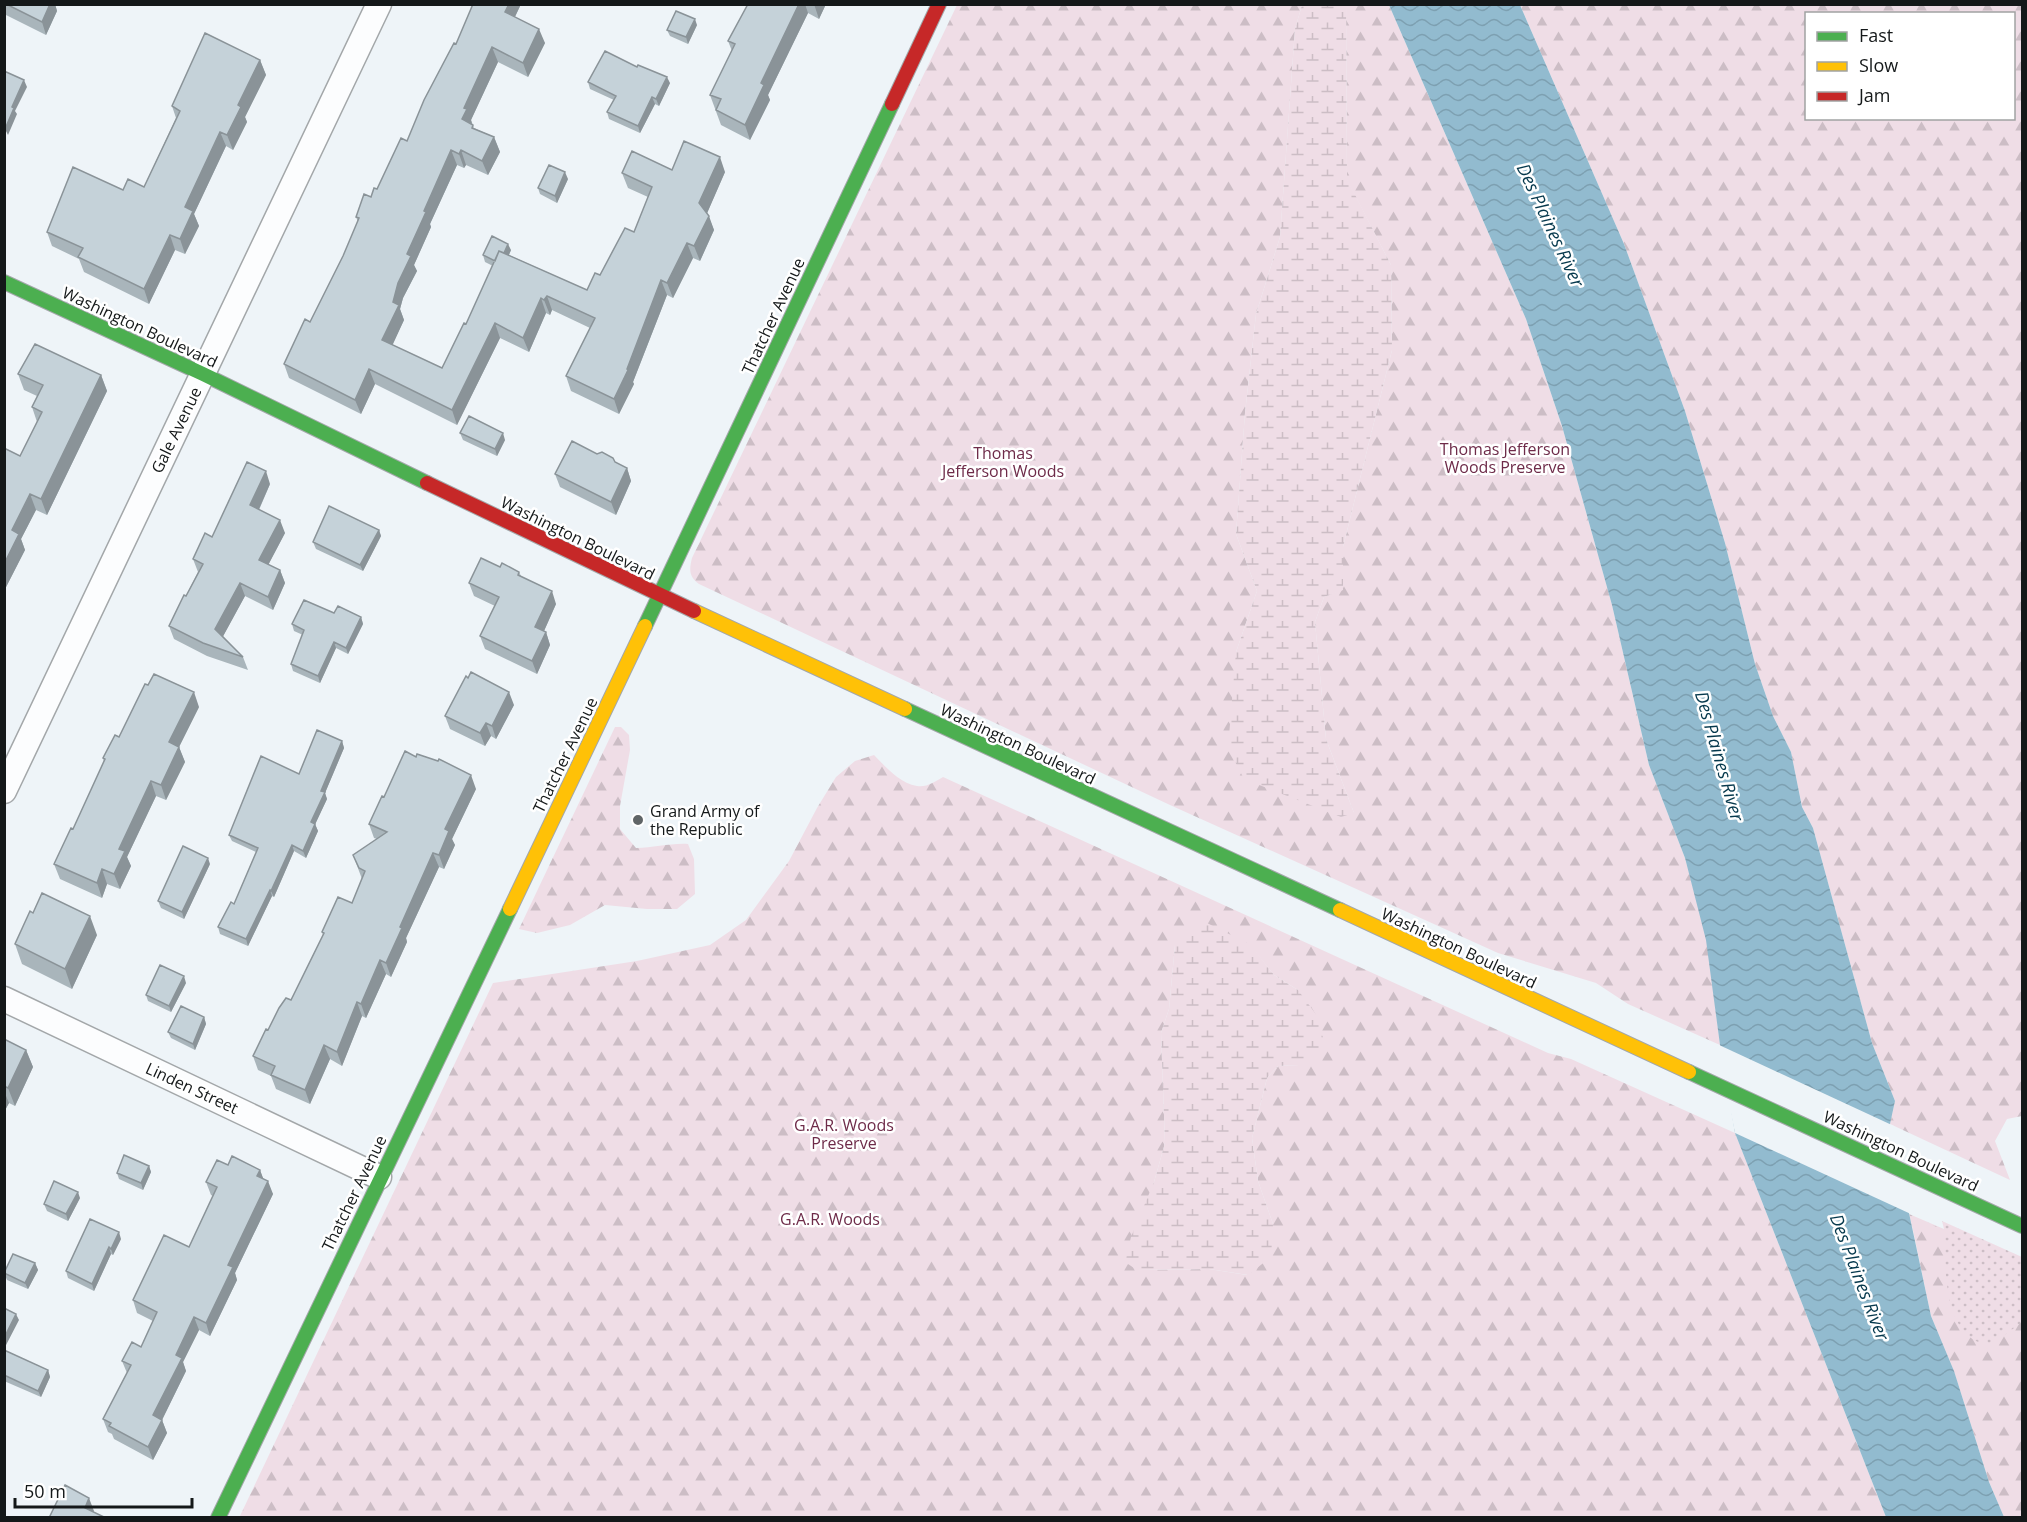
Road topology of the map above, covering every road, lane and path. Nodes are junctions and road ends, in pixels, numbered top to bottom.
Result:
1 (379, 4) edge
2 (939, 4) edge
3 (4, 282) edge
4 (203, 374) junction
5 (659, 595) junction
6 (4, 791) edge
7 (4, 999) edge
8 (379, 1178) junction
9 (2022, 1226) edge
10 (218, 1518) edge

1 - 4 street, Gale Avenue
2 - 5 street, Thatcher Avenue
3 - 4 street, Washington Boulevard
4 - 5 street, Washington Boulevard
4 - 6 street, Gale Avenue
5 - 8 street, Thatcher Avenue
5 - 9 street, Washington Boulevard
7 - 8 street, Linden Street
8 - 10 street, Thatcher Avenue

